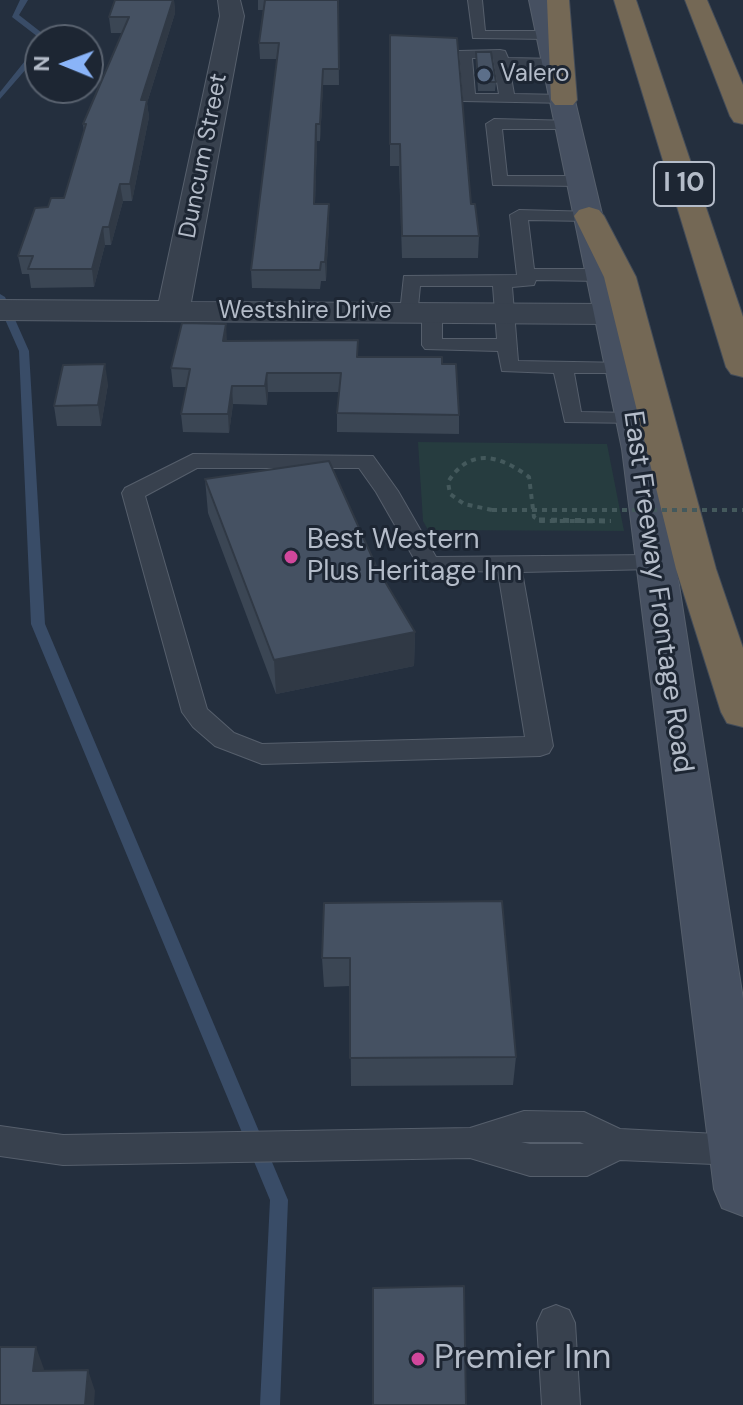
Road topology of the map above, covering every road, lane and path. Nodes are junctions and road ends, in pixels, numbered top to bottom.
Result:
1 (229, 0) edge
2 (475, 0) edge
3 (540, 0) edge
4 (558, 0) edge
5 (625, 0) edge
6 (696, 0) edge
7 (548, 35) junction
8 (501, 62) junction
9 (555, 62) junction
10 (507, 98) junction
11 (566, 112) junction
12 (743, 116) edge
13 (585, 198) junction
14 (526, 274) junction
15 (601, 275) junction
16 (502, 281) junction
17 (0, 310) edge
18 (173, 311) junction
19 (421, 313) junction
20 (505, 313) junction
21 (610, 314) junction
22 (507, 345) junction
23 (563, 367) junction
24 (621, 367) junction
25 (743, 367) edge
26 (633, 419) junction
27 (743, 510) edge
28 (651, 541) junction
29 (509, 565) junction
30 (743, 712) edge
31 (0, 1141) edge
32 (740, 1170) edge
33 (556, 1323) dead end
34 (561, 1405) edge

1 - 18 street, Duncum Street
2 - 7 lane
3 - 7 main road, East Freeway Frontage Road
4 - 11 highway
5 - 25 highway, I 10
6 - 12 highway
7 - 9 main road, East Freeway Frontage Road
8 - 9 lane
8 - 10 lane
8 - 10 lane
9 - 11 main road, East Freeway Frontage Road
10 - 11 lane
11 - 13 main road, East Freeway Frontage Road
11 - 13 lane
13 - 14 lane
13 - 15 main road, East Freeway Frontage Road
13 - 30 highway
14 - 15 lane
14 - 16 lane
15 - 21 main road, East Freeway Frontage Road
16 - 19 lane
16 - 20 lane
17 - 18 street, Westshire Drive
18 - 19 street, Westshire Drive
19 - 20 street, Westshire Drive
19 - 22 lane
20 - 21 street, Westshire Drive
20 - 22 lane
21 - 24 main road, East Freeway Frontage Road
22 - 23 lane
23 - 24 lane
23 - 26 lane
24 - 26 main road, East Freeway Frontage Road
26 - 28 main road, East Freeway Frontage Road
27 - 28 path, bridge
28 - 29 lane
28 - 32 main road, East Freeway Frontage Road
29 - 29 lane
31 - 32 lane
33 - 34 lane

